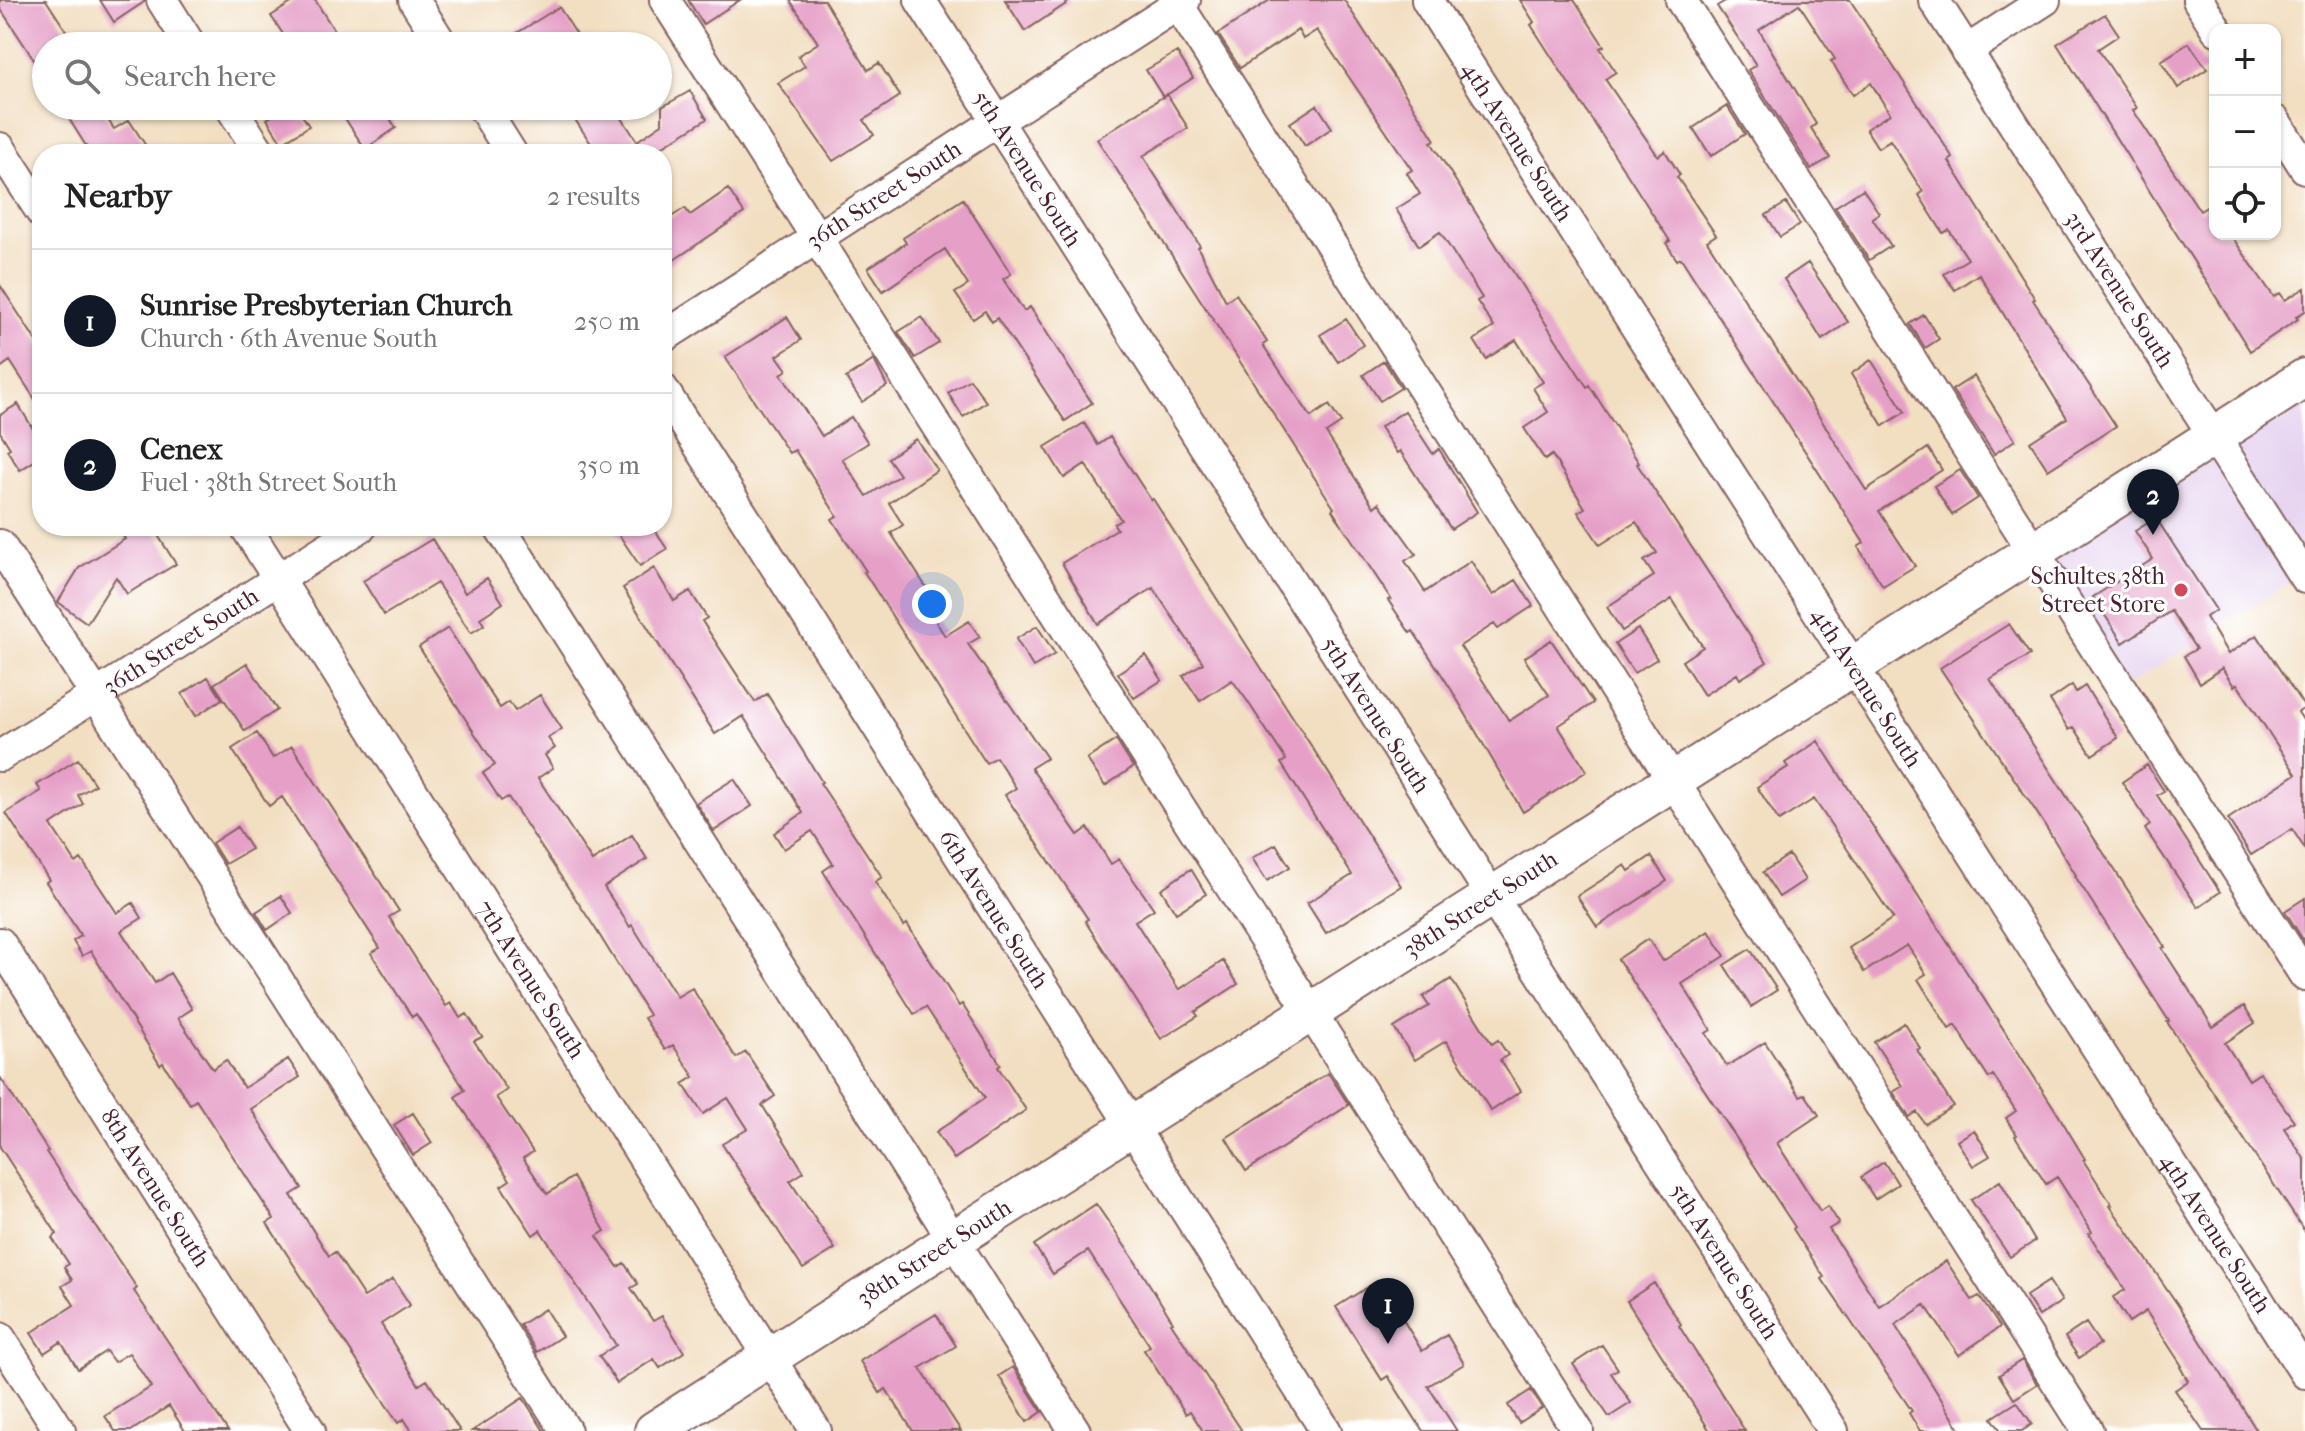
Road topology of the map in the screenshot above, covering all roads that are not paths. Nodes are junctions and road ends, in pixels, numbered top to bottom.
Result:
1 (162, 0) edge
2 (414, 0) edge
3 (665, 0) edge
4 (920, 0) edge
5 (1427, 0) edge
6 (1681, 0) edge
7 (1934, 0) edge
8 (2045, 0) edge
9 (2198, 0) edge
10 (1179, 2) edge
11 (2213, 24) edge
12 (182, 32) edge
13 (434, 32) edge
14 (1966, 51) junction
15 (239, 120) edge
16 (491, 120) edge
17 (997, 122) junction
18 (2281, 130) edge
19 (255, 144) edge
20 (506, 144) edge
21 (0, 148) edge
22 (2305, 168) edge
23 (32, 198) edge
24 (816, 239) junction
25 (672, 332) edge
26 (2305, 378) edge
27 (672, 404) edge
28 (2215, 436) junction
29 (252, 536) edge
30 (346, 536) edge
31 (505, 536) edge
32 (0, 545) edge
33 (2034, 550) junction
34 (279, 578) junction
35 (2305, 578) edge
36 (1852, 666) junction
37 (96, 695) junction
38 (0, 756) edge
39 (1673, 780) junction
40 (1493, 896) junction
41 (0, 943) edge
42 (2305, 976) edge
43 (1310, 1011) junction
44 (1131, 1125) junction
45 (953, 1240) junction
46 (0, 1338) edge
47 (769, 1358) junction
48 (2305, 1373) edge
49 (60, 1431) edge
50 (310, 1431) edge
51 (566, 1431) edge
52 (654, 1431) edge
53 (816, 1431) edge
54 (1075, 1431) edge
55 (1326, 1431) edge
56 (1578, 1431) edge
57 (1833, 1431) edge
58 (2088, 1431) edge

1 - 12 street
2 - 13 street
3 - 24 street
4 - 17 street, 5th Avenue South
5 - 36 street, 4th Avenue South
6 - 33 street
7 - 14 street, 3rd Avenue South
8 - 14 street
9 - 11 street
10 - 17 street, 36th Street South
10 - 39 street
14 - 28 street, 3rd Avenue South
15 - 19 street
16 - 20 street
17 - 24 street, 36th Street South
17 - 40 street, 5th Avenue South
18 - 22 street
21 - 23 street
24 - 25 street, 36th Street South
24 - 43 street
26 - 28 main road, 38th Street South
27 - 44 street, 6th Avenue South
28 - 33 main road, 38th Street South
28 - 35 street, 3rd Avenue South
29 - 34 street, 7th Avenue South
30 - 34 street, 36th Street South
31 - 45 street
32 - 37 street
33 - 36 main road, 38th Street South
33 - 42 street
34 - 37 street, 36th Street South
34 - 47 street, 7th Avenue South
36 - 39 main road, 38th Street South
36 - 48 street, 4th Avenue South
37 - 38 street, 36th Street South
37 - 51 street
39 - 40 main road, 38th Street South
39 - 58 street
40 - 43 main road, 38th Street South
40 - 57 street, 5th Avenue South
41 - 50 street, 8th Avenue South
43 - 44 main road, 38th Street South
43 - 56 street
44 - 45 main road, 38th Street South
44 - 55 street, 6th Avenue South
45 - 47 main road, 38th Street South
45 - 54 street
46 - 49 street
47 - 52 main road, 38th Street South
47 - 53 street, 7th Avenue South

